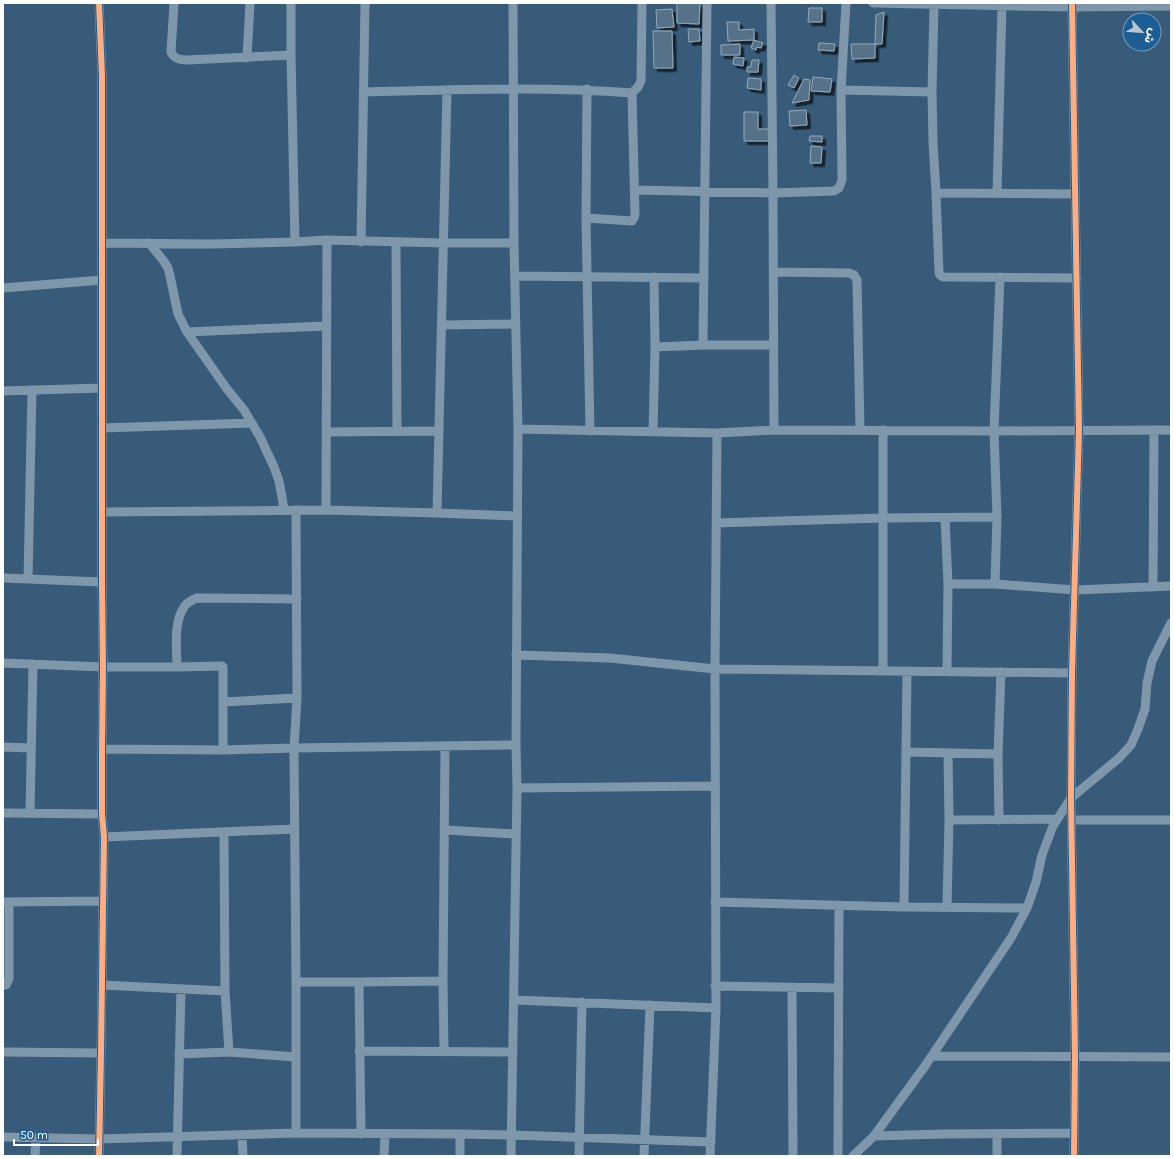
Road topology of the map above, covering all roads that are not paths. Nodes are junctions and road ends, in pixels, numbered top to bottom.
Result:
1 (99, 3) edge
2 (174, 3) edge
3 (250, 3) edge
4 (291, 3) edge
5 (365, 3) edge
6 (513, 3) edge
7 (642, 3) edge
8 (707, 3) edge
9 (771, 3) edge
10 (846, 3) edge
11 (873, 3) edge
12 (934, 5) junction
13 (1072, 5) edge
14 (1002, 6) junction
15 (1171, 6) edge
16 (291, 55) junction
17 (247, 58) junction
18 (514, 88) junction
19 (587, 89) junction
20 (447, 90) junction
21 (841, 90) junction
22 (364, 92) junction
23 (932, 92) junction
24 (632, 93) junction
25 (634, 190) junction
26 (706, 192) junction
27 (936, 193) junction
28 (997, 193) junction
29 (774, 194) junction
30 (1075, 194) junction
31 (586, 218) junction
32 (327, 240) junction
33 (295, 242) junction
34 (361, 242) junction
35 (396, 242) junction
36 (514, 242) junction
37 (103, 243) junction
38 (149, 243) junction
39 (444, 243) junction
40 (774, 272) junction
41 (515, 276) junction
42 (587, 276) junction
43 (654, 277) junction
44 (1000, 277) junction
45 (704, 278) junction
46 (1077, 278) junction
47 (102, 280) junction
48 (3, 288) edge
49 (516, 324) junction
50 (442, 325) junction
51 (326, 326) junction
52 (188, 332) junction
53 (703, 345) junction
54 (773, 345) junction
55 (655, 347) junction
56 (102, 388) junction
57 (32, 390) junction
58 (3, 391) edge
59 (252, 424) junction
60 (103, 428) junction
61 (518, 429) junction
62 (774, 430) junction
63 (860, 430) junction
64 (883, 430) junction
65 (1079, 430) junction
66 (1154, 430) junction
67 (1171, 430) edge
68 (397, 431) junction
69 (439, 431) junction
70 (590, 431) junction
71 (994, 431) junction
72 (326, 432) junction
73 (653, 432) junction
74 (717, 433) junction
75 (284, 510) junction
76 (296, 510) junction
77 (326, 510) junction
78 (103, 512) junction
79 (437, 513) junction
80 (517, 516) junction
81 (997, 517) junction
82 (883, 518) junction
83 (945, 518) junction
84 (716, 522) junction
85 (3, 578) edge
86 (28, 579) junction
87 (102, 582) junction
88 (948, 584) junction
89 (995, 584) junction
90 (1171, 586) edge
91 (1153, 587) junction
92 (1075, 590) junction
93 (297, 599) junction
94 (1171, 623) edge
95 (516, 655) junction
96 (3, 663) edge
97 (33, 664) junction
98 (103, 667) junction
99 (177, 667) junction
100 (715, 669) junction
101 (883, 671) junction
102 (907, 671) junction
103 (947, 671) junction
104 (1001, 672) junction
105 (1072, 673) junction
106 (297, 698) junction
107 (223, 702) junction
108 (516, 745) junction
109 (445, 746) junction
110 (3, 747) edge
111 (31, 748) junction
112 (294, 748) junction
113 (102, 749) junction
114 (223, 750) junction
115 (907, 752) junction
116 (948, 753) junction
117 (998, 754) junction
118 (715, 786) junction
119 (517, 788) junction
120 (1071, 798) junction
121 (3, 813) edge
122 (30, 813) junction
123 (102, 814) junction
124 (949, 820) junction
125 (999, 820) junction
126 (1058, 820) junction
127 (1072, 820) junction
128 (1171, 820) edge
129 (294, 829) junction
130 (445, 830) junction
131 (224, 833) junction
132 (516, 834) junction
133 (104, 837) junction
134 (103, 900) junction
135 (6, 902) edge
136 (715, 902) junction
137 (839, 905) junction
138 (904, 907) junction
139 (947, 907) junction
140 (1027, 908) junction
141 (443, 981) junction
142 (296, 982) junction
143 (359, 982) junction
144 (3, 985) edge
145 (102, 985) junction
146 (716, 986) junction
147 (792, 987) junction
148 (839, 988) junction
149 (180, 989) junction
150 (226, 991) junction
151 (514, 1000) junction
152 (582, 1002) junction
153 (650, 1005) junction
154 (716, 1008) junction
155 (359, 1051) junction
156 (3, 1052) edge
157 (101, 1052) junction
158 (229, 1052) junction
159 (444, 1052) junction
160 (513, 1052) junction
161 (179, 1054) junction
162 (296, 1056) junction
163 (932, 1056) junction
164 (1075, 1056) junction
165 (1171, 1057) edge
166 (296, 1133) junction
167 (1074, 1133) junction
168 (361, 1134) junction
169 (385, 1134) junction
170 (460, 1134) junction
171 (996, 1134) junction
172 (242, 1135) junction
173 (512, 1135) junction
174 (177, 1136) junction
175 (874, 1136) junction
176 (3, 1138) edge
177 (36, 1138) junction
178 (579, 1138) junction
179 (99, 1139) junction
180 (644, 1140) junction
181 (711, 1142) junction
182 (35, 1156) edge
183 (99, 1156) edge
184 (176, 1156) edge
185 (243, 1156) edge
186 (384, 1156) edge
187 (460, 1156) edge
188 (511, 1156) edge
189 (579, 1156) edge
190 (644, 1156) edge
191 (710, 1156) edge
192 (793, 1156) edge
193 (838, 1156) edge
194 (853, 1156) edge
195 (997, 1156) edge
196 (1074, 1156) edge

1 - 37 street
2 - 17 street
3 - 17 street
4 - 16 street
5 - 22 street
6 - 18 street
7 - 24 street
8 - 26 street
9 - 29 street
10 - 21 street
11 - 12 street
12 - 14 street
12 - 23 street
13 - 14 street
13 - 15 street
13 - 30 street
14 - 28 street
16 - 17 street
16 - 33 street
18 - 19 street
18 - 20 street
18 - 36 street
19 - 24 street
19 - 31 street
20 - 22 street
20 - 39 street
21 - 23 street
21 - 29 street
22 - 34 street
23 - 27 street
24 - 25 street
25 - 26 street
25 - 31 street
26 - 29 street
26 - 45 street
27 - 28 street
27 - 44 street
28 - 30 street
29 - 40 street
30 - 46 street
31 - 42 street
32 - 33 street
32 - 34 street
32 - 51 street
33 - 38 street
34 - 35 street
35 - 39 street
35 - 68 street
36 - 39 street
36 - 41 street
37 - 38 street
37 - 47 street
38 - 52 street
39 - 50 street
40 - 54 street
40 - 63 street
41 - 42 street
41 - 49 street
42 - 43 street
42 - 70 street
43 - 45 street
43 - 55 street
44 - 46 street
44 - 71 street
45 - 53 street
46 - 65 street
47 - 48 street
47 - 56 street
49 - 50 street
49 - 61 street
50 - 69 street
51 - 52 street
51 - 72 street
52 - 59 street
53 - 54 street
53 - 55 street
54 - 62 street
55 - 73 street
56 - 57 street
56 - 60 street
57 - 58 street
57 - 86 street
59 - 60 street
59 - 75 street
60 - 78 street
61 - 70 street
61 - 80 street
62 - 63 street
62 - 74 street
63 - 64 street
64 - 71 street
64 - 82 street
65 - 66 street
65 - 71 street
65 - 92 street
66 - 67 street
66 - 91 street
68 - 69 street
68 - 72 street
69 - 79 street
70 - 73 street
71 - 81 street
72 - 77 street
73 - 74 street
74 - 84 street
75 - 76 street
75 - 78 street
76 - 77 street
76 - 93 street
77 - 79 street
78 - 87 street
79 - 80 street
80 - 95 street
81 - 83 street
81 - 89 street
82 - 83 street
82 - 84 street
82 - 101 street
83 - 88 street
84 - 100 street
85 - 86 street
86 - 87 street
87 - 98 street
88 - 89 street
88 - 103 street
89 - 92 street
90 - 91 street
91 - 92 street
92 - 105 street
93 - 99 street
93 - 106 street
94 - 120 street
95 - 100 street
95 - 108 street
96 - 97 street
97 - 98 street
97 - 111 street
98 - 99 street
98 - 113 street
99 - 107 street
100 - 101 street
100 - 118 street
101 - 102 street
102 - 103 street
102 - 115 street
103 - 104 street
104 - 105 street
104 - 117 street
105 - 120 street
106 - 107 street
106 - 112 street
107 - 114 street
108 - 109 street
108 - 119 street
109 - 112 street
109 - 130 street
110 - 111 street
111 - 122 street
112 - 114 street
112 - 129 street
113 - 114 street
113 - 123 street
115 - 116 street
115 - 138 street
116 - 117 street
116 - 124 street
117 - 125 street
118 - 119 street
118 - 136 street
119 - 132 street
120 - 126 street
120 - 127 street
121 - 122 street
122 - 123 street
123 - 133 street
124 - 125 street
124 - 139 street
125 - 126 street
126 - 140 street
127 - 128 street
127 - 164 street
129 - 131 street
129 - 142 street
130 - 132 street
130 - 141 street
131 - 133 street
131 - 150 street
132 - 151 street
133 - 134 street
134 - 135 street
134 - 145 street
135 - 144 street
136 - 137 street
136 - 146 street
137 - 138 street
137 - 148 street
138 - 139 street
139 - 140 street
140 - 163 street
141 - 143 street
141 - 159 street
142 - 143 street
142 - 162 street
143 - 155 street
145 - 149 street
145 - 157 street
146 - 147 street
146 - 154 street
147 - 148 street
147 - 192 street
148 - 193 street
149 - 150 street
149 - 161 street
150 - 158 street
151 - 152 street
151 - 160 street
152 - 153 street
152 - 178 street
153 - 154 street
153 - 180 street
154 - 181 street
155 - 159 street
155 - 168 street
156 - 157 street
157 - 179 street
158 - 161 street
158 - 162 street
159 - 160 street
160 - 173 street
161 - 174 street
162 - 166 street
163 - 164 street
163 - 175 street
164 - 165 street
164 - 167 street
166 - 168 street
166 - 172 street
167 - 171 street
167 - 196 street
168 - 169 street
169 - 170 street
169 - 186 street
170 - 173 street
170 - 187 street
171 - 175 street
171 - 195 street
172 - 174 street
172 - 185 street
173 - 178 street
173 - 188 street
174 - 179 street
174 - 184 street
175 - 194 street
176 - 177 street
177 - 179 street
177 - 182 street
178 - 180 street
178 - 189 street
179 - 183 street
180 - 181 street
180 - 190 street
181 - 191 street

